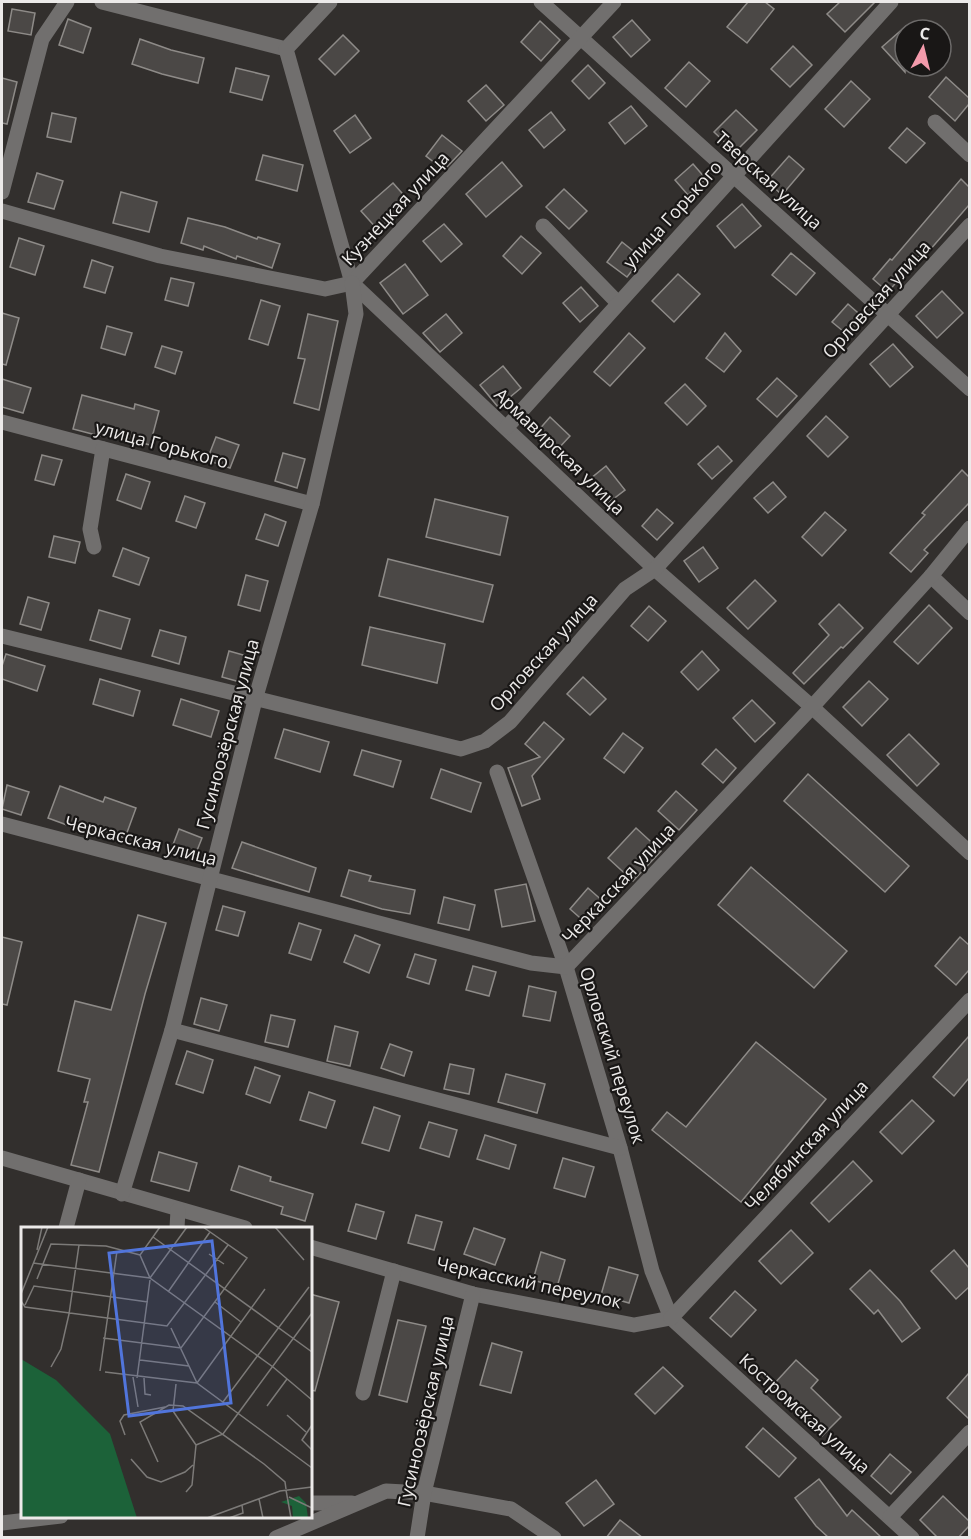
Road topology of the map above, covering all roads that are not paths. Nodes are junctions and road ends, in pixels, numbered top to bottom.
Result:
1 (67, 2) edge
2 (102, 2) edge
3 (330, 2) edge
4 (541, 2) edge
5 (614, 2) edge
6 (891, 2) edge
7 (580, 38) junction
8 (286, 49) junction
9 (935, 122) dead end
10 (969, 155) edge
11 (735, 175) junction
12 (2, 192) edge
13 (2, 211) edge
14 (969, 225) edge
15 (543, 226) dead end
16 (352, 283) junction
17 (618, 303) junction
18 (889, 314) junction
19 (969, 388) edge
20 (2, 423) edge
21 (507, 427) junction
22 (103, 449) junction
23 (312, 504) junction
24 (969, 528) edge
25 (94, 547) dead end
26 (655, 569) junction
27 (931, 576) junction
28 (969, 614) edge
29 (2, 636) edge
30 (255, 700) junction
31 (812, 707) junction
32 (497, 772) dead end
33 (2, 824) edge
34 (969, 853) edge
35 (209, 878) junction
36 (566, 967) junction
37 (969, 1000) edge
38 (172, 1030) junction
39 (620, 1148) junction
40 (2, 1158) edge
41 (79, 1180) junction
42 (122, 1194) junction
43 (178, 1210) junction
44 (66, 1227) edge
45 (177, 1227) edge
46 (240, 1227) edge
47 (312, 1248) edge
48 (394, 1271) junction
49 (473, 1294) junction
50 (671, 1318) junction
51 (363, 1393) dead end
52 (969, 1432) edge
53 (424, 1493) junction
54 (312, 1503) edge
55 (358, 1503) junction
56 (890, 1517) junction
57 (44, 1518) edge
58 (2, 1523) edge
59 (276, 1538) edge
60 (417, 1538) edge
61 (554, 1538) edge
62 (912, 1538) edge

1 - 12 street
2 - 8 street
3 - 8 street
4 - 7 street, Тверская улица
5 - 7 street, Кузнецкая улица
6 - 11 street, улица Горького
7 - 11 street, Тверская улица
7 - 16 street, Кузнецкая улица
8 - 16 street
9 - 10 street
11 - 17 street, улица Горького
11 - 18 street, Тверская улица
13 - 16 street, Кузнецкая улица
14 - 18 street, Орловская улица
15 - 17 street
16 - 21 street, Армавирская улица
16 - 23 street, Гусиноозёрская улица
17 - 21 street, улица Горького
18 - 19 street, Тверская улица
18 - 26 street, Орловская улица
20 - 22 street, улица Горького
21 - 26 street, Армавирская улица
22 - 23 street, улица Горького
22 - 25 street
23 - 30 street, Гусиноозёрская улица
24 - 27 street, Черкасская улица
26 - 30 street, Орловская улица
26 - 31 street, Армавирская улица
27 - 28 street
27 - 31 street, Черкасская улица
29 - 30 street, Орловская улица
30 - 35 street, Гусиноозёрская улица
31 - 34 street, Армавирская улица
31 - 36 street, Черкасская улица
32 - 36 street, Орловский переулок
33 - 35 street, Черкасская улица
35 - 36 street, Черкасская улица
35 - 38 street, Гусиноозёрская улица
36 - 39 street, Орловский переулок
37 - 50 street, Челябинская улица
38 - 39 street
38 - 42 street, Гусиноозёрская улица
39 - 50 street, Орловский переулок
40 - 41 street
41 - 42 street
41 - 44 street
42 - 43 street
43 - 45 street
43 - 46 street
47 - 48 street, Черкасский переулок
48 - 49 street, Черкасский переулок
48 - 51 street
49 - 50 street, Черкасский переулок
49 - 53 street, Гусиноозёрская улица
50 - 56 street, Костромская улица
52 - 56 street
53 - 55 street
53 - 60 street, Гусиноозёрская улица
53 - 61 street
54 - 55 street
55 - 59 street
56 - 62 street, Костромская улица
57 - 58 street

